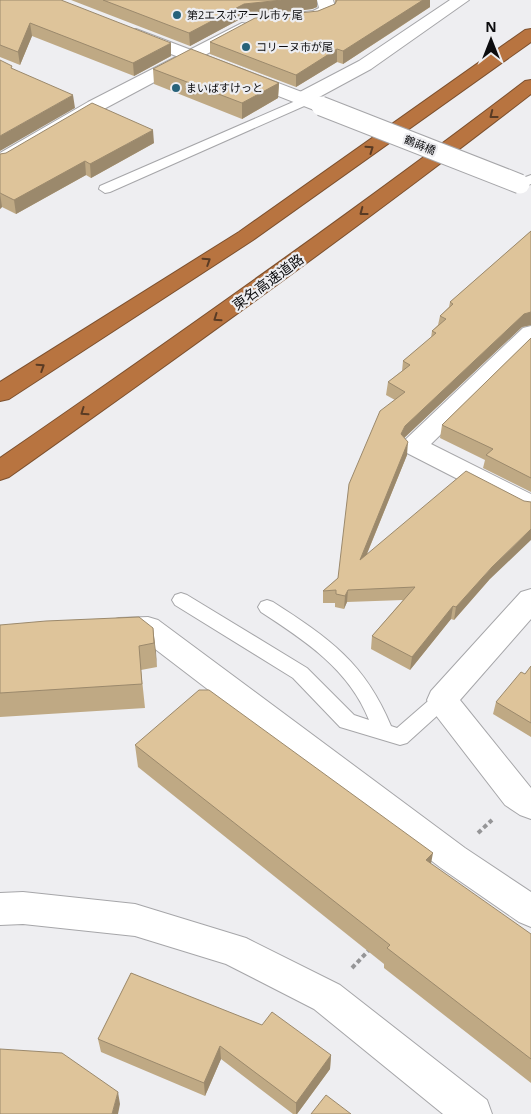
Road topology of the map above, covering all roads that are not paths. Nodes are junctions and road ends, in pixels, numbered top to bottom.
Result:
1 (325, 0) edge
2 (461, 0) edge
3 (279, 20) edge
4 (261, 22) edge
5 (121, 28) edge
6 (531, 34) edge
7 (192, 56) junction
8 (531, 85) edge
9 (78, 98) dead end
10 (311, 101) junction
11 (95, 106) junction
12 (1, 160) edge
13 (527, 184) edge
14 (105, 189) dead end
15 (531, 332) edge
16 (0, 393) edge
17 (0, 471) edge
18 (531, 504) edge
19 (181, 600) dead end
20 (531, 600) edge
21 (267, 607) dead end
22 (89, 630) edge
23 (442, 700) junction
24 (384, 732) junction
25 (524, 800) edge
26 (0, 909) edge
27 (531, 911) edge
28 (473, 1114) edge

1 - 3 street
2 - 10 street
4 - 7 street
5 - 7 street, 鶴蒔橋
16 -> 6 highway
7 - 10 street, 鶴蒔橋
7 - 11 street
8 -> 17 highway, 東名高速道路
9 - 11 street
10 - 13 street, 鶴蒔橋, bridge
10 - 14 lane
11 - 12 street
15 - 18 street
19 - 24 lane
20 - 23 street
21 - 24 lane
22 - 27 street
23 - 24 lane
23 - 25 street
26 - 28 street

